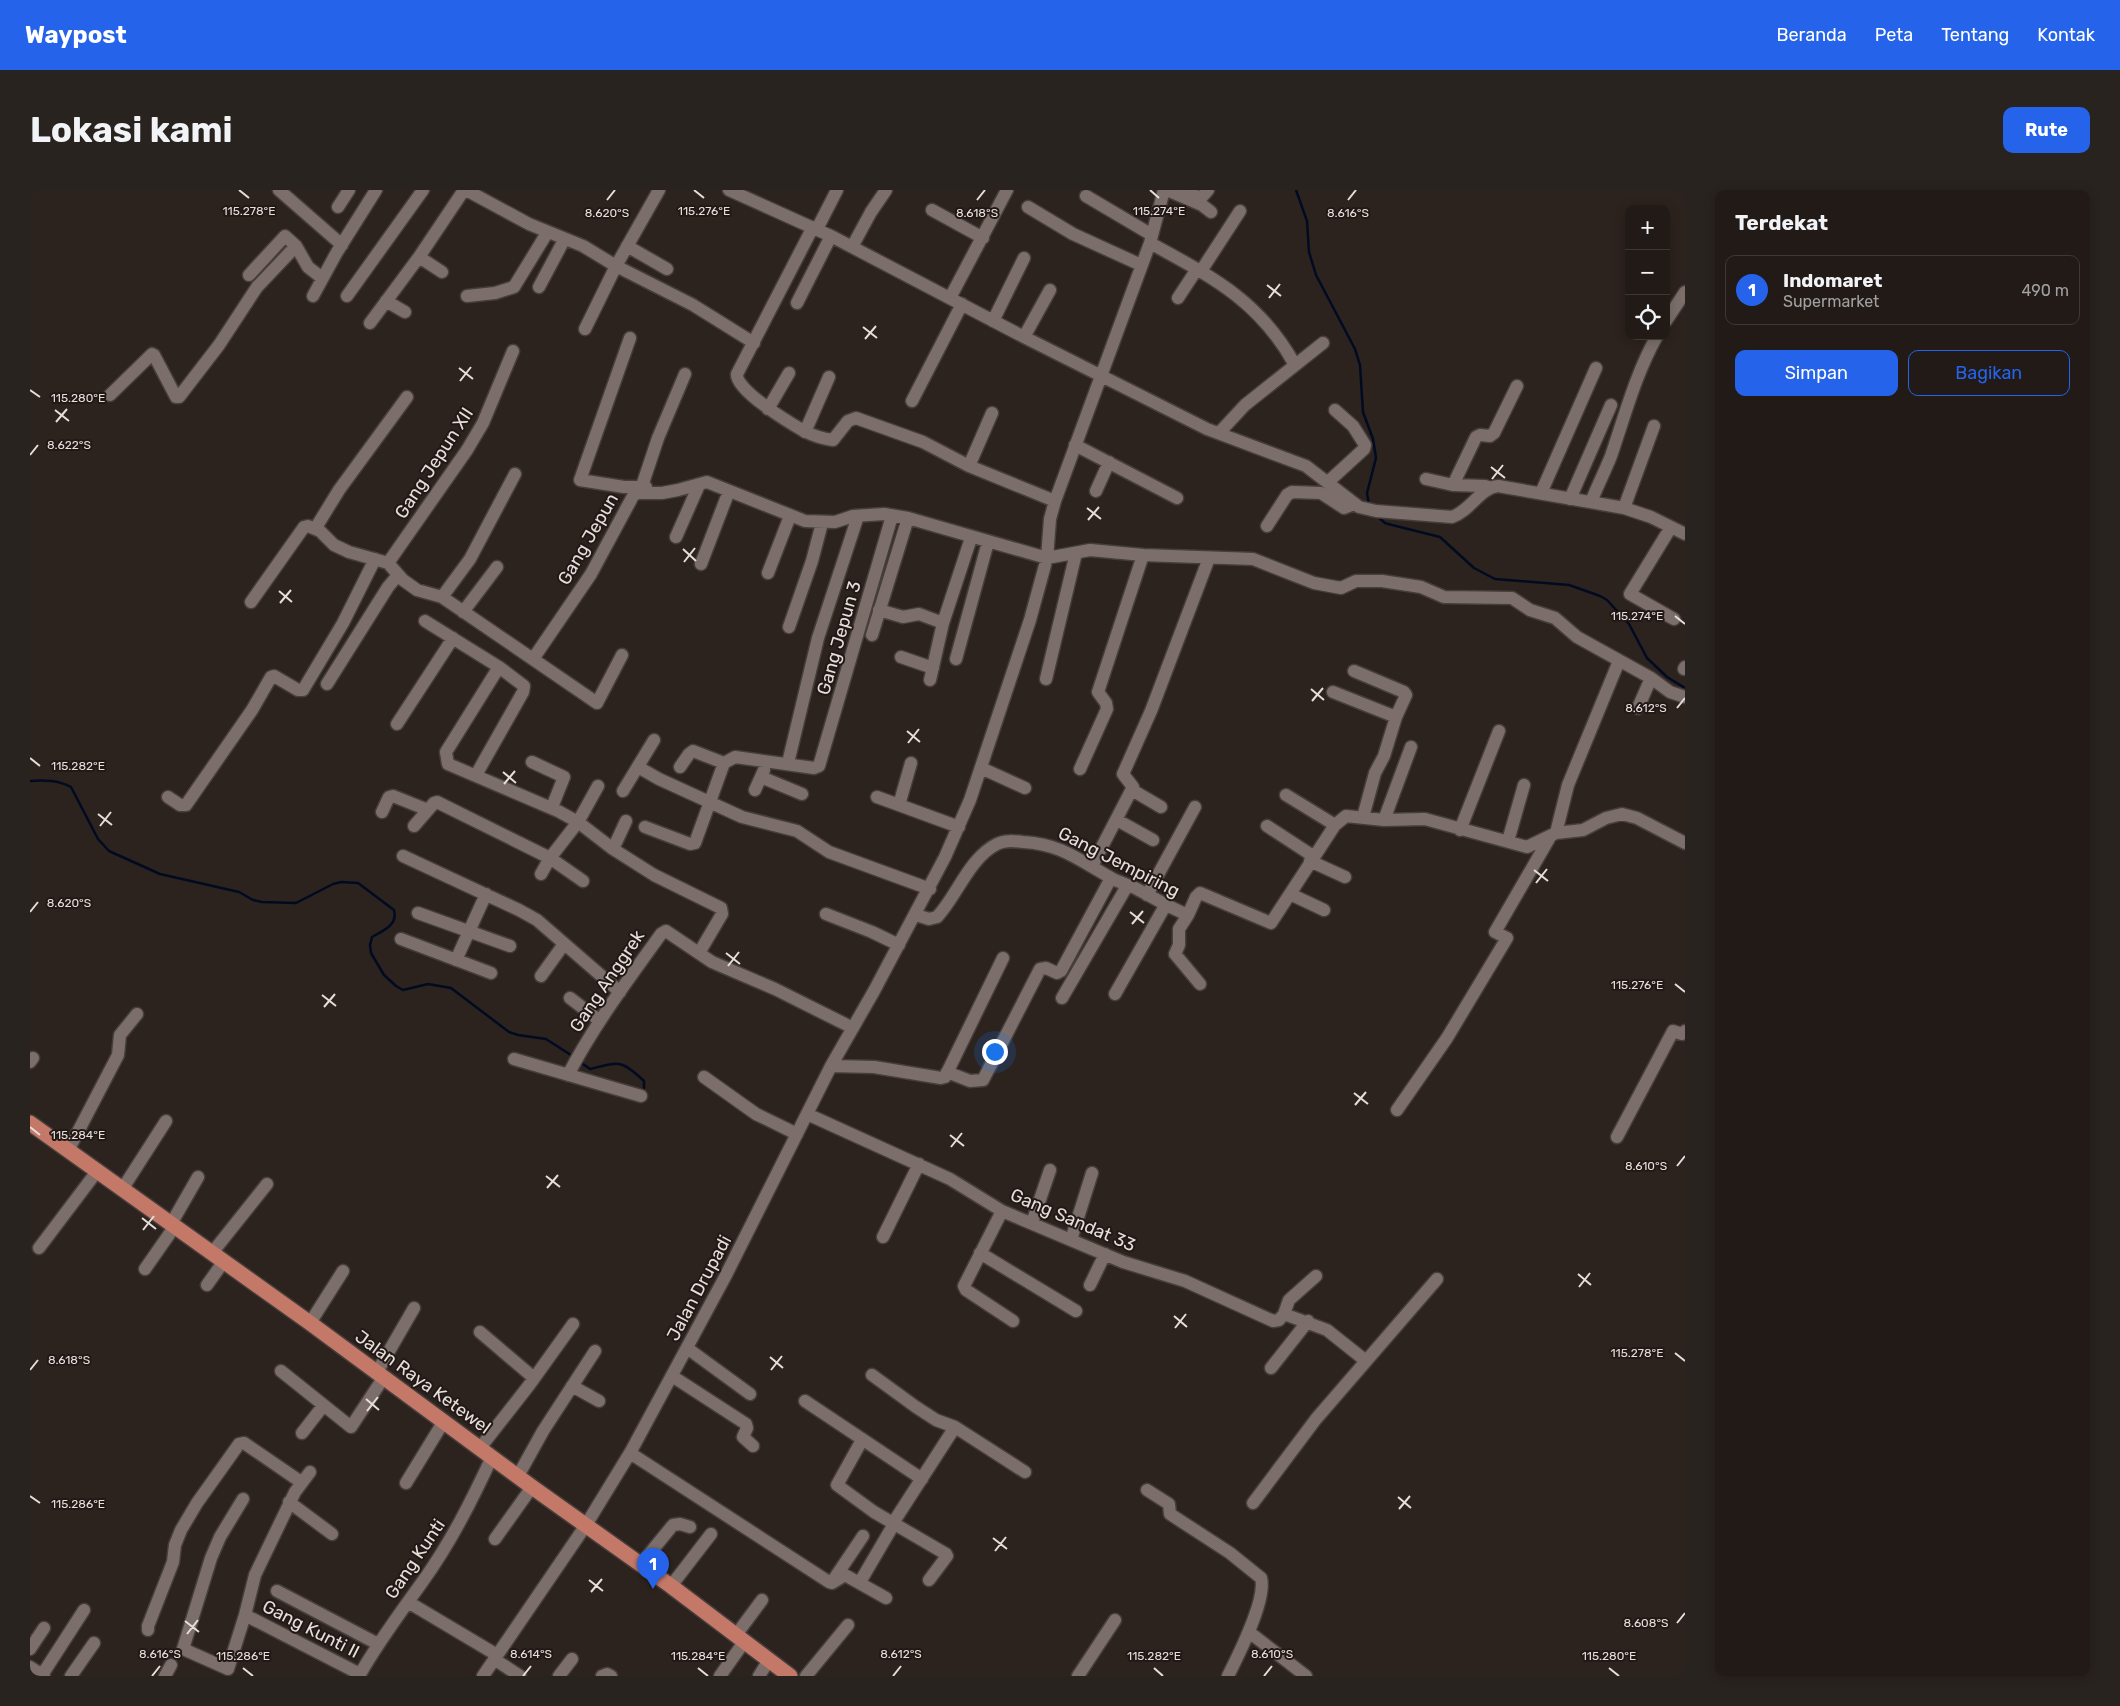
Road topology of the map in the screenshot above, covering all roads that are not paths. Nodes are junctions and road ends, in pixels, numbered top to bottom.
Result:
1 (279, 190) edge
2 (349, 190) edge
3 (376, 190) edge
4 (423, 190) edge
5 (465, 190) edge
6 (659, 190) edge
7 (730, 190) edge
8 (837, 190) edge
9 (886, 190) edge
10 (1007, 190) edge
11 (1165, 190) edge
12 (1181, 190) edge
13 (1208, 190) edge
14 (1086, 196) dead end
15 (338, 207) dead end
16 (1028, 207) dead end
17 (932, 210) dead end
18 (1240, 211) dead end
19 (1211, 212) dead end
20 (815, 228) junction
21 (547, 233) junction
22 (831, 236) junction
23 (983, 238) junction
24 (1151, 239) junction
25 (564, 240) junction
26 (342, 245) junction
27 (296, 246) junction
28 (628, 246) junction
29 (852, 247) junction
30 (419, 256) junction
31 (1024, 258) dead end
32 (1142, 265) junction
33 (616, 266) junction
34 (667, 269) dead end
35 (1199, 270) junction
36 (442, 272) dead end
37 (249, 275) dead end
38 (322, 278) junction
39 (539, 287) dead end
40 (1050, 290) dead end
41 (1685, 292) edge
42 (313, 296) dead end
43 (347, 296) dead end
44 (466, 296) dead end
45 (950, 298) junction
46 (1178, 298) dead end
47 (386, 301) junction
48 (797, 303) dead end
49 (962, 304) junction
50 (405, 312) dead end
51 (1670, 315) edge
52 (993, 320) junction
53 (370, 323) dead end
54 (586, 329) dead end
55 (1024, 337) junction
56 (630, 338) dead end
57 (1655, 340) edge
58 (754, 343) junction
59 (1323, 343) dead end
60 (513, 351) dead end
61 (1295, 365) junction
62 (1596, 368) dead end
63 (789, 373) dead end
64 (684, 374) dead end
65 (1100, 375) junction
66 (829, 377) dead end
67 (1516, 386) dead end
68 (110, 396) dead end
69 (407, 397) dead end
70 (912, 401) dead end
71 (1612, 405) dead end
72 (768, 409) junction
73 (1335, 410) dead end
74 (992, 413) dead end
75 (1654, 426) dead end
76 (805, 432) junction
77 (1219, 433) junction
78 (1075, 445) junction
79 (1109, 462) junction
80 (969, 466) junction
81 (515, 474) dead end
82 (1426, 479) dead end
83 (1328, 482) junction
84 (699, 485) junction
85 (1454, 485) junction
86 (1491, 488) junction
87 (647, 489) junction
88 (729, 492) junction
89 (1096, 492) dead end
90 (1541, 493) junction
91 (1178, 498) dead end
92 (1570, 498) junction
93 (1054, 501) junction
94 (1590, 502) junction
95 (1354, 504) junction
96 (1624, 508) junction
97 (790, 516) junction
98 (858, 516) junction
99 (892, 516) junction
100 (908, 518) junction
101 (822, 522) junction
102 (1267, 526) dead end
103 (1671, 527) junction
104 (315, 529) junction
105 (1685, 534) edge
106 (676, 537) dead end
107 (971, 538) junction
108 (988, 542) junction
109 (1076, 553) junction
110 (1143, 555) junction
111 (1047, 558) junction
112 (1209, 558) junction
113 (375, 560) junction
114 (388, 563) junction
115 (701, 564) dead end
116 (497, 566) dead end
117 (768, 572) dead end
118 (398, 575) junction
119 (442, 597) junction
120 (250, 602) dead end
121 (879, 610) junction
122 (463, 612) junction
123 (1674, 619) dead end
124 (425, 621) dead end
125 (944, 623) junction
126 (789, 627) dead end
127 (872, 635) dead end
128 (453, 638) junction
129 (622, 655) dead end
130 (900, 657) dead end
131 (533, 659) junction
132 (956, 659) dead end
133 (1619, 661) junction
134 (499, 667) junction
135 (1354, 671) dead end
136 (1650, 678) junction
137 (1046, 679) dead end
138 (327, 684) dead end
139 (1333, 692) dead end
140 (1685, 697) edge
141 (1638, 708) dead end
142 (1396, 718) junction
143 (397, 724) dead end
144 (1500, 732) dead end
145 (654, 740) dead end
146 (1411, 748) dead end
147 (767, 761) junction
148 (532, 762) dead end
149 (724, 763) junction
150 (788, 763) junction
151 (911, 763) dead end
152 (638, 767) junction
153 (680, 768) dead end
154 (981, 768) junction
155 (1080, 769) dead end
156 (476, 774) junction
157 (761, 777) junction
158 (1524, 785) dead end
159 (598, 786) dead end
160 (1025, 788) dead end
161 (755, 790) dead end
162 (1132, 790) junction
163 (623, 791) dead end
164 (802, 794) dead end
165 (1286, 795) dead end
166 (168, 797) dead end
167 (877, 797) dead end
168 (712, 802) junction
169 (899, 805) junction
170 (552, 807) junction
171 (1162, 807) dead end
172 (1195, 807) dead end
173 (428, 810) junction
174 (382, 812) dead end
175 (1363, 817) junction
176 (1117, 820) junction
177 (1384, 820) junction
178 (626, 821) dead end
179 (578, 822) junction
180 (1335, 825) junction
181 (414, 826) dead end
182 (1267, 826) dead end
183 (959, 827) junction
184 (645, 828) dead end
185 (1460, 830) junction
186 (1554, 834) junction
187 (1153, 840) dead end
188 (1508, 841) junction
189 (1685, 843) edge
190 (613, 849) junction
191 (403, 856) dead end
192 (550, 858) junction
193 (1312, 858) junction
194 (1092, 866) junction
195 (541, 874) dead end
196 (1345, 877) dead end
197 (1111, 878) junction
198 (583, 881) dead end
199 (1127, 886) junction
200 (930, 889) junction
201 (486, 894) junction
202 (1290, 894) junction
203 (1147, 895) junction
204 (1164, 906) junction
205 (1324, 910) dead end
206 (418, 913) dead end
207 (826, 914) dead end
208 (916, 915) junction
209 (1188, 915) junction
210 (469, 932) junction
211 (401, 939) dead end
212 (564, 944) junction
213 (899, 945) junction
214 (510, 946) dead end
215 (699, 953) junction
216 (1003, 958) dead end
217 (456, 960) junction
218 (491, 973) dead end
219 (541, 976) dead end
220 (1200, 984) dead end
221 (620, 992) junction
222 (1115, 994) dead end
223 (570, 998) dead end
224 (1062, 998) dead end
225 (136, 1014) dead end
226 (600, 1021) junction
227 (853, 1028) junction
228 (1685, 1031) edge
229 (514, 1059) dead end
230 (835, 1059) junction
231 (573, 1064) junction
232 (947, 1072) junction
233 (704, 1078) dead end
234 (641, 1096) dead end
235 (1396, 1110) dead end
236 (807, 1114) junction
237 (166, 1121) dead end
238 (30, 1123) edge
239 (797, 1134) junction
240 (1617, 1137) dead end
241 (68, 1149) junction
242 (919, 1164) junction
243 (98, 1170) junction
244 (1050, 1170) dead end
245 (1092, 1173) dead end
246 (198, 1177) dead end
247 (268, 1184) dead end
248 (123, 1188) junction
249 (1002, 1211) junction
250 (1032, 1224) junction
251 (173, 1225) junction
252 (883, 1237) dead end
253 (1071, 1240) junction
254 (39, 1248) dead end
255 (980, 1253) junction
256 (1105, 1254) junction
257 (218, 1257) junction
258 (145, 1269) dead end
259 (343, 1271) dead end
260 (1316, 1276) dead end
261 (1437, 1279) dead end
262 (207, 1285) dead end
263 (1090, 1285) dead end
264 (414, 1308) dead end
265 (1076, 1311) dead end
266 (1284, 1314) junction
267 (1013, 1321) dead end
268 (1308, 1321) junction
269 (310, 1323) junction
270 (573, 1324) dead end
271 (480, 1332) dead end
272 (687, 1348) junction
273 (595, 1351) dead end
274 (1366, 1362) junction
275 (1271, 1368) dead end
276 (281, 1371) dead end
277 (872, 1374) dead end
278 (380, 1375) junction
279 (672, 1376) junction
280 (534, 1378) junction
281 (572, 1386) junction
282 (750, 1394) dead end
283 (598, 1401) dead end
284 (805, 1401) dead end
285 (323, 1406) junction
286 (444, 1421) junction
287 (955, 1428) junction
288 (302, 1433) dead end
289 (862, 1440) junction
290 (753, 1446) dead end
291 (486, 1452) junction
292 (630, 1453) junction
293 (310, 1472) dead end
294 (1025, 1472) dead end
295 (518, 1476) junction
296 (922, 1479) junction
297 (301, 1482) junction
298 (406, 1483) dead end
299 (532, 1487) junction
300 (1147, 1490) dead end
301 (243, 1499) dead end
302 (289, 1502) junction
303 (1253, 1503) dead end
304 (894, 1523) junction
305 (586, 1524) junction
306 (690, 1526) dead end
307 (332, 1534) dead end
308 (711, 1534) dead end
309 (863, 1536) dead end
310 (495, 1539) dead end
311 (641, 1564) junction
312 (929, 1580) dead end
313 (860, 1582) junction
314 (831, 1583) junction
315 (672, 1586) junction
316 (276, 1591) dead end
317 (886, 1598) dead end
318 (762, 1600) dead end
319 (408, 1602) junction
320 (84, 1610) dead end
321 (245, 1615) junction
322 (1115, 1620) dead end
323 (848, 1624) dead end
324 (44, 1628) dead end
325 (148, 1630) dead end
326 (1249, 1632) junction
327 (740, 1638) junction
328 (94, 1642) dead end
329 (378, 1644) junction
330 (30, 1649) edge
331 (495, 1657) junction
332 (572, 1659) dead end
333 (769, 1660) junction
334 (30, 1667) edge
335 (43, 1675) edge
336 (360, 1675) edge
337 (71, 1676) edge
338 (483, 1676) edge
339 (520, 1676) edge
340 (559, 1676) edge
341 (602, 1676) edge
342 (611, 1676) edge
343 (720, 1676) edge
344 (759, 1676) edge
345 (790, 1676) edge
346 (806, 1676) edge
347 (1078, 1676) edge
348 (1228, 1676) edge
349 (1306, 1676) edge

1 - 26 street
2 - 15 street
3 - 26 street
4 - 43 street
5 - 21 street
5 - 30 street
6 - 28 street
7 - 20 street
8 - 20 street
9 - 29 street
10 - 23 street
11 - 19 street
11 - 24 street, Jalan Drupadi
12 - 13 street
14 - 24 street
16 - 32 street
17 - 23 street
18 - 35 street
20 - 22 street
20 - 58 street
21 - 25 street
21 - 44 street
22 - 29 street
22 - 48 street
23 - 45 street
24 - 32 street, Jalan Drupadi
24 - 35 street
25 - 33 street
25 - 39 street
26 - 38 street
27 - 37 street
27 - 38 street
27 - 68 street
28 - 33 street
28 - 34 street
29 - 45 street
30 - 36 street
30 - 47 street
31 - 52 street
32 - 65 street, Jalan Drupadi
33 - 54 street
33 - 58 street
35 - 46 street
35 - 61 street
38 - 42 street
40 - 55 street
41 - 51 street
45 - 49 street
47 - 50 street
47 - 53 street
49 - 52 street
49 - 70 street
52 - 55 street
55 - 65 street
56 - 87 street
57 - 94 street
58 - 72 street
59 - 61 street
60 - 114 street, Gang Jepun XII
61 - 77 street
62 - 90 street
63 - 72 street
64 - 87 street
65 - 77 street
65 - 78 street, Jalan Drupadi
66 - 76 street
67 - 85 street
69 - 104 street
71 - 92 street
72 - 76 street
73 - 83 street
74 - 80 street
75 - 96 street
76 - 80 street
77 - 83 street
78 - 79 street
78 - 93 street, Jalan Drupadi
79 - 89 street
79 - 91 street
80 - 93 street
81 - 119 street
82 - 85 street
83 - 95 street
84 - 87 street, Gang Jepun
84 - 88 street, Gang Jepun
84 - 106 street
85 - 86 street
86 - 90 street
86 - 95 street
87 - 131 street, Gang Jepun
88 - 97 street, Gang Jepun
88 - 115 street
90 - 92 street
92 - 94 street
93 - 111 street, Jalan Drupadi
94 - 96 street
95 - 102 street
96 - 103 street
97 - 101 street, Gang Jepun
97 - 117 street
98 - 99 street, Gang Jepun
98 - 101 street, Gang Jepun
98 - 150 street
99 - 100 street, Gang Jepun
99 - 150 street, Gang Jepun 3
100 - 107 street, Gang Jepun
100 - 121 street
101 - 126 street
103 - 105 street
103 - 123 street
104 - 113 street
104 - 120 street
107 - 108 street, Gang Jepun
107 - 125 street
108 - 111 street, Gang Jepun
108 - 132 street
109 - 110 street
109 - 111 street
109 - 137 street
110 - 112 street
110 - 155 street
111 - 154 street, Jalan Drupadi
112 - 133 street
112 - 162 street
113 - 114 street
113 - 166 street
114 - 118 street
116 - 122 street
118 - 119 street
118 - 138 street
119 - 122 street
121 - 125 street
121 - 127 street
122 - 131 street
124 - 128 street
125 - 130 street
128 - 134 street
128 - 143 street
129 - 131 street
133 - 136 street
133 - 186 street
134 - 156 street
134 - 156 street
135 - 142 street
136 - 140 street
136 - 141 street
139 - 142 street
142 - 175 street
144 - 185 street
145 - 152 street
146 - 177 street
147 - 149 street
147 - 150 street
147 - 157 street
148 - 170 street
149 - 153 street
149 - 168 street
151 - 169 street
152 - 163 street
152 - 168 street
154 - 160 street
154 - 183 street, Jalan Drupadi
156 - 170 street
157 - 161 street
157 - 164 street
158 - 188 street
159 - 179 street
162 - 171 street
162 - 176 street
165 - 180 street
167 - 169 street
168 - 184 street
168 - 200 street
169 - 183 street
170 - 179 street
172 - 203 street
173 - 174 street
173 - 181 street
173 - 192 street
175 - 177 street
175 - 180 street
176 - 187 street
176 - 194 street
177 - 185 street
178 - 190 street
179 - 190 street
179 - 192 street
180 - 193 street, Gang Jempiring
182 - 193 street
183 - 200 street, Jalan Drupadi
185 - 188 street
186 - 188 street
186 - 189 street
186 - 235 street
190 - 215 street
191 - 201 street
192 - 195 street
192 - 198 street
193 - 196 street
193 - 202 street, Gang Jempiring
194 - 197 street, Gang Jempiring
194 - 208 street, Gang Jempiring
197 - 199 street, Gang Jempiring
197 - 232 street
199 - 203 street, Gang Jempiring
199 - 224 street
200 - 208 street, Jalan Drupadi
201 - 210 street
201 - 212 street
202 - 205 street
202 - 209 street, Gang Jempiring
203 - 204 street, Gang Jempiring
204 - 209 street, Gang Jempiring
204 - 222 street
206 - 210 street
207 - 213 street
208 - 213 street, Jalan Drupadi
209 - 220 street
210 - 214 street
210 - 217 street
211 - 217 street
212 - 219 street
212 - 221 street
213 - 227 street, Jalan Drupadi
215 - 221 street, Gang Anggrek
215 - 227 street, Gang Anggrek
216 - 232 street
217 - 218 street
221 - 226 street, Gang Anggrek
223 - 226 street
225 - 241 street
226 - 231 street, Gang Anggrek
227 - 230 street, Jalan Drupadi
228 - 240 street
229 - 231 street
230 - 232 street
230 - 236 street, Jalan Drupadi
231 - 234 street
233 - 239 street
236 - 239 street, Jalan Drupadi
236 - 242 street, Gang Sandat 33
237 - 248 street
238 - 241 main road, Jalan Raya Ketewel
239 - 272 street, Jalan Drupadi
241 - 243 main road, Jalan Raya Ketewel
242 - 249 street, Gang Sandat 33
242 - 252 street
243 - 248 main road, Jalan Raya Ketewel
243 - 254 street
244 - 250 street
245 - 253 street
246 - 251 street
247 - 257 street
248 - 251 main road, Jalan Raya Ketewel
249 - 250 street, Gang Sandat 33
249 - 255 street
250 - 253 street, Gang Sandat 33
251 - 257 main road, Jalan Raya Ketewel
251 - 258 street
253 - 256 street, Gang Sandat 33
255 - 265 street
255 - 267 street
256 - 263 street
256 - 266 street, Gang Sandat 33
257 - 262 street
257 - 269 main road, Jalan Raya Ketewel
259 - 269 street
260 - 266 street
261 - 274 street
264 - 278 street
266 - 268 street
268 - 274 street
268 - 275 street
269 - 278 main road, Jalan Raya Ketewel
270 - 280 street, Gang Kunti
271 - 280 street
272 - 279 street, Jalan Drupadi
272 - 282 street
273 - 281 street
274 - 303 street
276 - 285 street
277 - 287 street
278 - 285 street
278 - 286 main road, Jalan Raya Ketewel
279 - 290 street
279 - 292 street, Jalan Drupadi
280 - 291 street, Gang Kunti
281 - 283 street
281 - 295 street
284 - 289 street
285 - 288 street
286 - 291 main road, Jalan Raya Ketewel
286 - 298 street
287 - 294 street
287 - 296 street
289 - 296 street
289 - 304 street
291 - 295 main road, Jalan Raya Ketewel
291 - 319 street, Gang Kunti
292 - 305 street, Jalan Drupadi
292 - 314 street
293 - 297 street
295 - 299 main road, Jalan Raya Ketewel
296 - 304 street
297 - 302 street
297 - 325 street
299 - 305 main road, Jalan Raya Ketewel
299 - 310 street
300 - 326 street
301 - 321 street
302 - 307 street
302 - 321 street
304 - 312 street
304 - 313 street
305 - 311 main road, Jalan Raya Ketewel
305 - 331 street, Jalan Drupadi
306 - 311 street
308 - 315 street
309 - 314 street
311 - 315 main road, Jalan Raya Ketewel
313 - 314 street
313 - 317 street
315 - 327 main road, Jalan Raya Ketewel
316 - 329 street
318 - 327 street
319 - 329 street, Gang Kunti
319 - 331 street
320 - 335 street
321 - 336 street, Gang Kunti II
322 - 347 street
323 - 346 street
324 - 330 street
326 - 348 street
326 - 349 street
327 - 333 main road, Jalan Raya Ketewel
327 - 343 street
328 - 337 street
329 - 336 street, Gang Kunti
331 - 338 street, Jalan Drupadi
331 - 339 street
332 - 340 street
333 - 344 street
333 - 345 main road, Jalan Raya Ketewel
334 - 335 street
341 - 342 street

